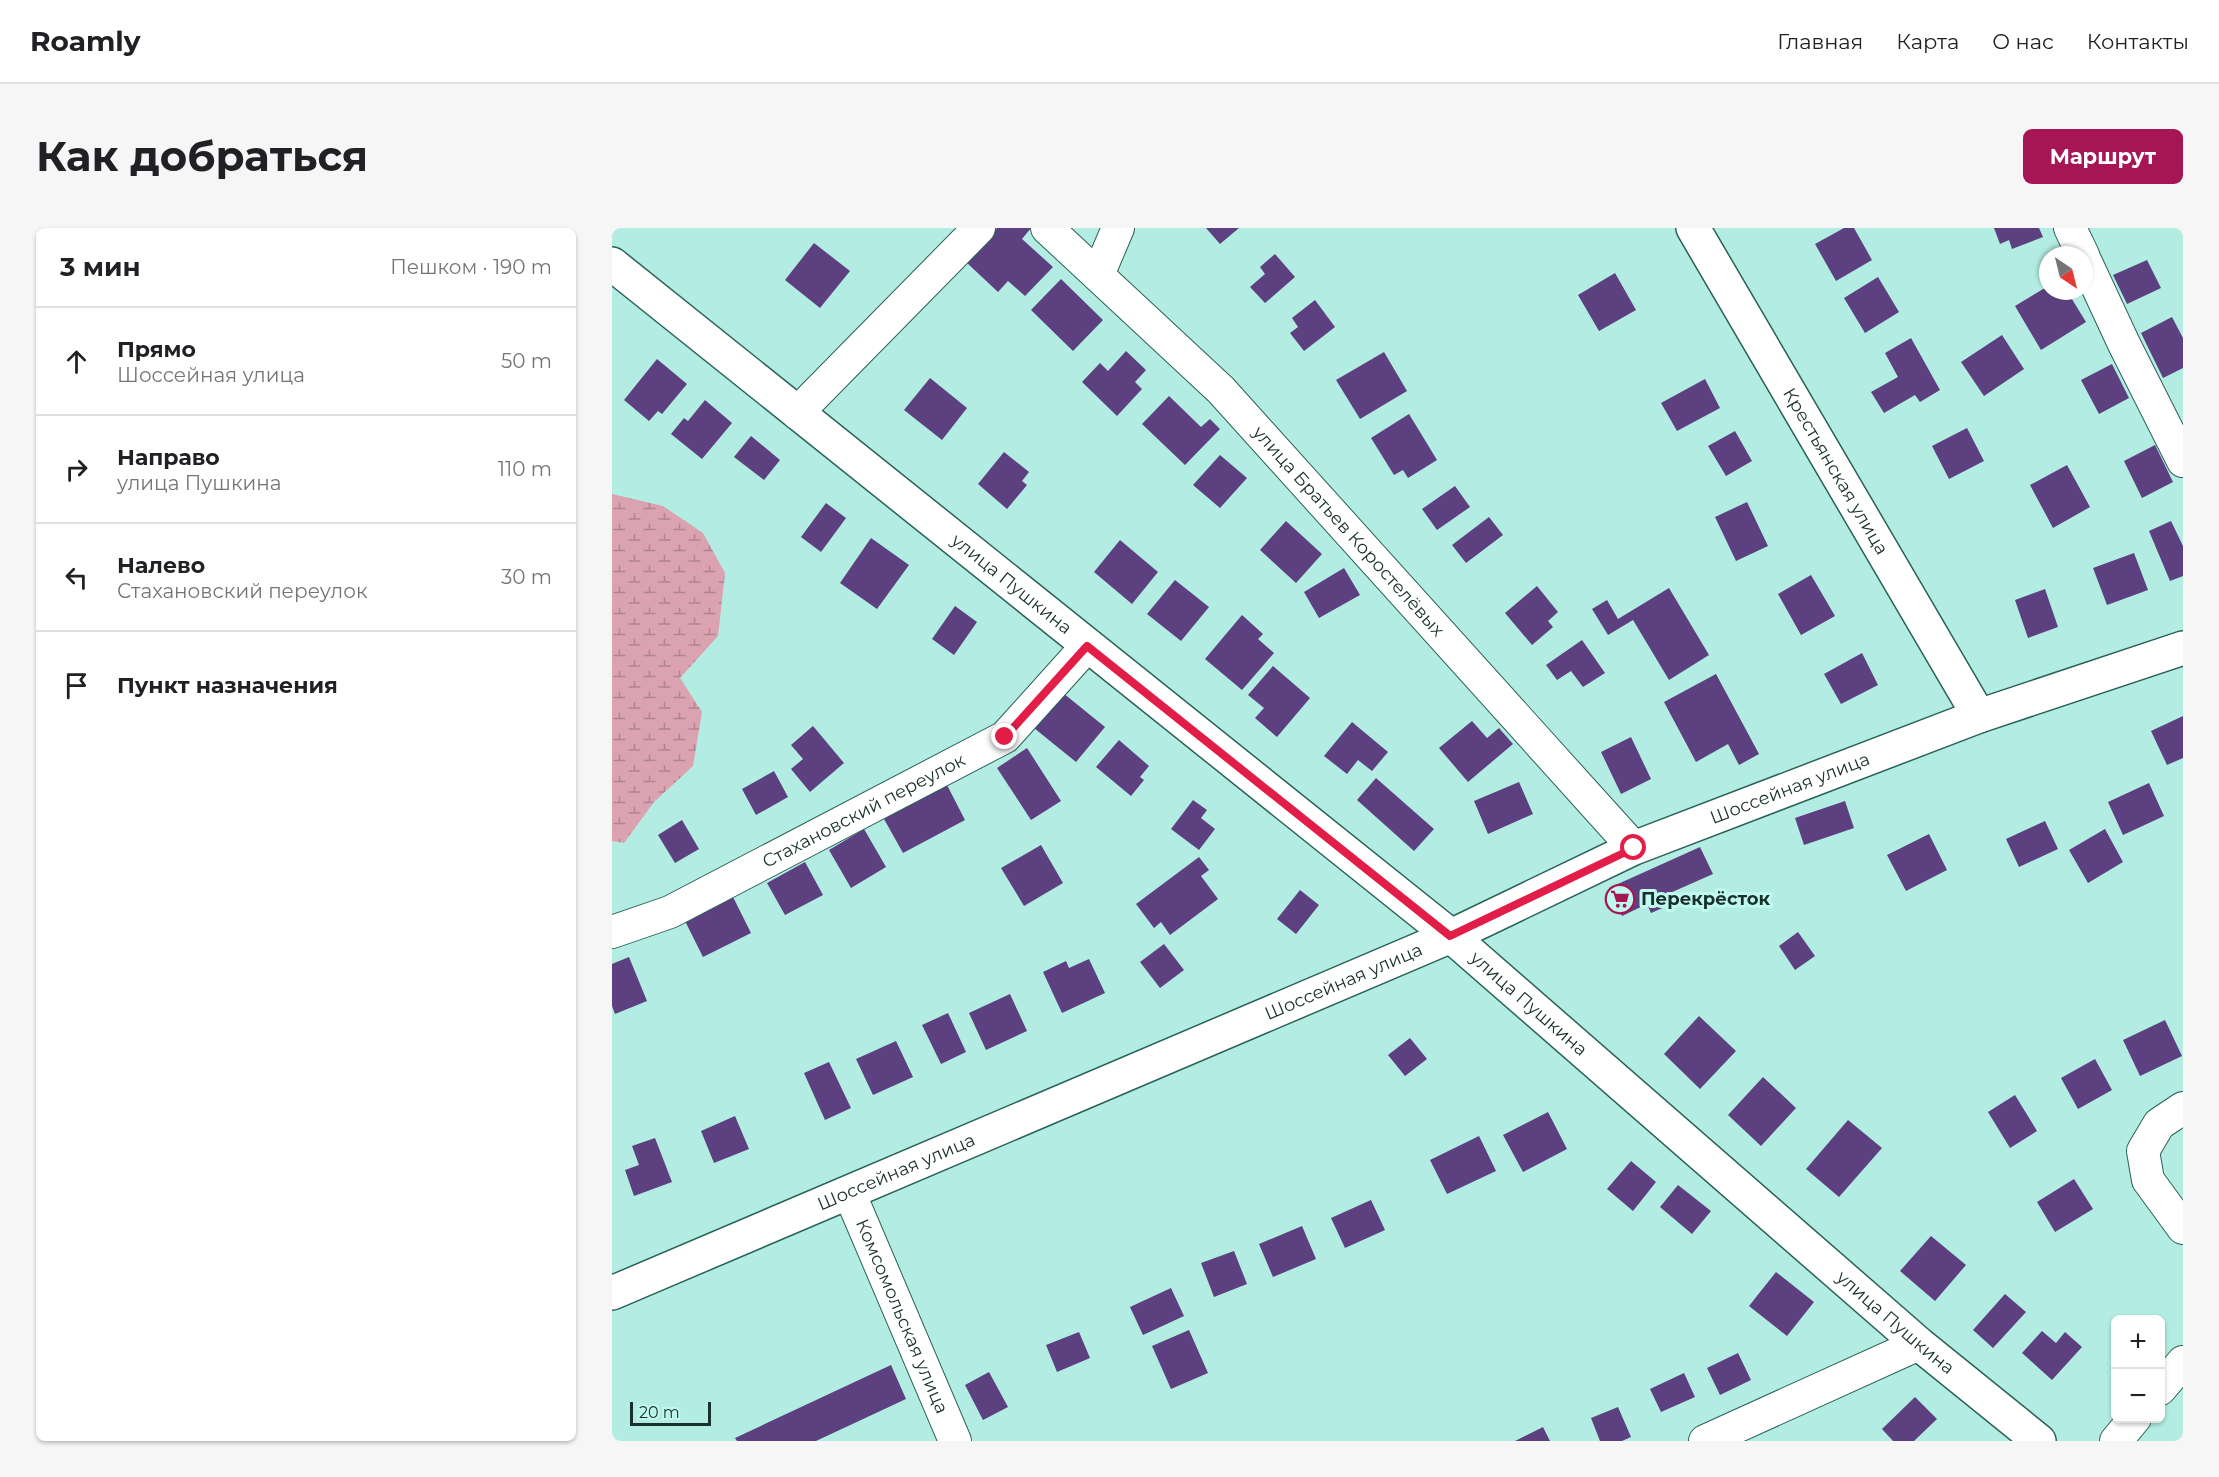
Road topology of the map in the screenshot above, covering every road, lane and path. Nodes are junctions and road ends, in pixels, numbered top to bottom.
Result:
1 (979, 228) edge
2 (1047, 228) edge
3 (1119, 228) edge
4 (1693, 228) edge
5 (2070, 228) edge
6 (2078, 246) edge
7 (612, 264) edge
8 (1098, 275) junction
9 (2093, 277) edge
10 (797, 413) junction
11 (2183, 461) edge
12 (1087, 646) junction
13 (2183, 648) edge
14 (1979, 716) junction
15 (1634, 848) junction
16 (612, 932) edge
17 (1450, 936) junction
18 (2183, 1108) edge
19 (849, 1192) junction
20 (2183, 1228) edge
21 (612, 1293) edge
22 (1919, 1344) junction
23 (2183, 1362) edge
24 (2165, 1383) edge
25 (2132, 1423) edge
26 (1712, 1440) edge
27 (955, 1441) edge
28 (2039, 1441) edge
29 (2116, 1441) edge

1 - 10 street
2 - 8 street, улица Братьев Коростелёвых
3 - 8 street
4 - 14 main road, Крестьянская улица
5 - 6 street
7 - 10 main road, улица Пушкина
8 - 15 street, улица Братьев Коростелёвых
9 - 11 street
10 - 12 main road, улица Пушкина
12 - 16 street, Стахановский переулок
12 - 17 main road, улица Пушкина
13 - 14 main road, Шоссейная улица
14 - 15 main road, Шоссейная улица
15 - 17 main road, Шоссейная улица
17 - 19 main road, Шоссейная улица
17 - 22 main road, улица Пушкина
18 - 20 street
19 - 21 main road, Шоссейная улица
19 - 27 street, Комсомольская улица
22 - 26 street
22 - 28 main road, улица Пушкина
23 - 24 street
25 - 29 street

